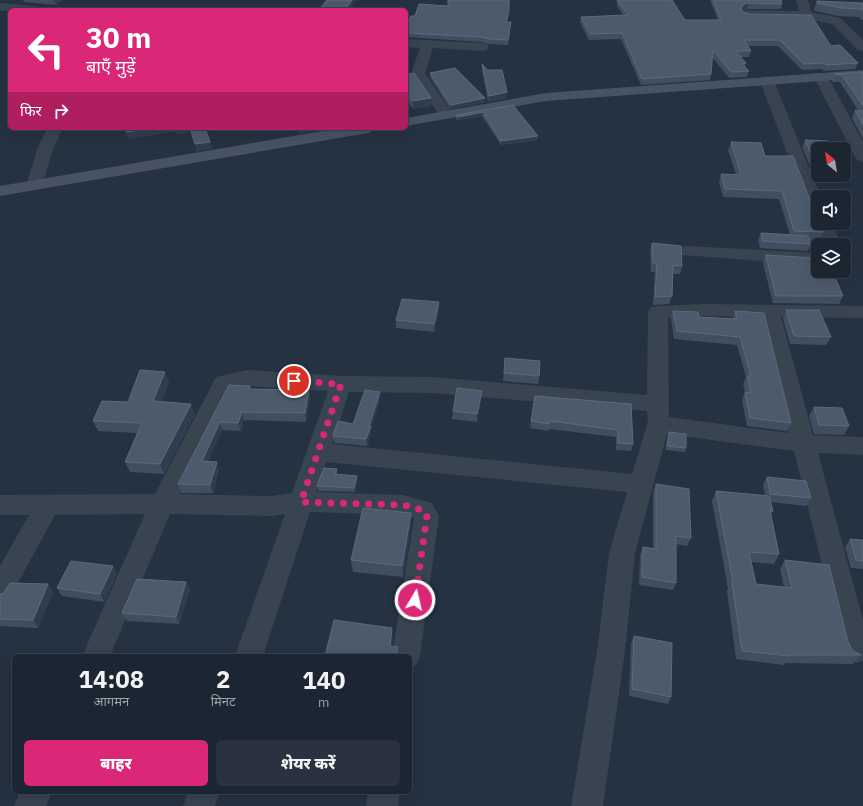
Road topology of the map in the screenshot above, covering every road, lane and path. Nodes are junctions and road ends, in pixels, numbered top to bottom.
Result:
1 (819, 4) edge
2 (804, 6) edge
3 (0, 7) edge
4 (12, 8) edge
5 (747, 14) edge
6 (408, 43) edge
7 (428, 44) junction
8 (863, 47) edge
9 (482, 48) dead end
10 (412, 74) edge
11 (863, 74) edge
12 (821, 77) junction
13 (767, 81) junction
14 (446, 115) junction
15 (408, 122) edge
16 (54, 130) edge
17 (356, 130) edge
18 (863, 157) edge
19 (34, 185) junction
20 (0, 191) edge
21 (811, 192) edge
22 (687, 251) dead end
23 (811, 259) edge
24 (768, 310) junction
25 (863, 312) edge
26 (341, 384) junction
27 (658, 414) junction
28 (804, 444) junction
29 (863, 446) edge
30 (318, 452) junction
31 (641, 484) junction
32 (301, 502) junction
33 (162, 504) junction
34 (0, 505) edge
35 (47, 506) junction
36 (0, 591) edge
37 (857, 650) dead end
38 (97, 654) edge
39 (250, 654) edge
40 (406, 654) edge
41 (35, 794) edge
42 (203, 794) edge
43 (384, 794) edge
44 (30, 806) edge
45 (199, 806) edge
46 (382, 806) edge
47 (586, 806) edge

1 - 2 street
2 - 5 street
2 - 8 street
3 - 4 street
6 - 7 street
7 - 9 street
7 - 10 street
10 - 14 street
11 - 12 street
12 - 13 street
12 - 18 street
13 - 14 street
13 - 21 street
14 - 15 street
16 - 19 street
17 - 19 street
19 - 20 street
22 - 23 street
24 - 25 street
24 - 27 street
24 - 28 street
26 - 27 street
26 - 30 street
26 - 33 street
27 - 28 street
27 - 31 street
28 - 29 street
28 - 37 street
30 - 31 street
30 - 32 street
31 - 47 street
32 - 33 street
32 - 39 street
32 - 40 street
33 - 35 street
33 - 38 street
34 - 35 street
35 - 36 street
41 - 44 street
42 - 45 street
43 - 46 street

